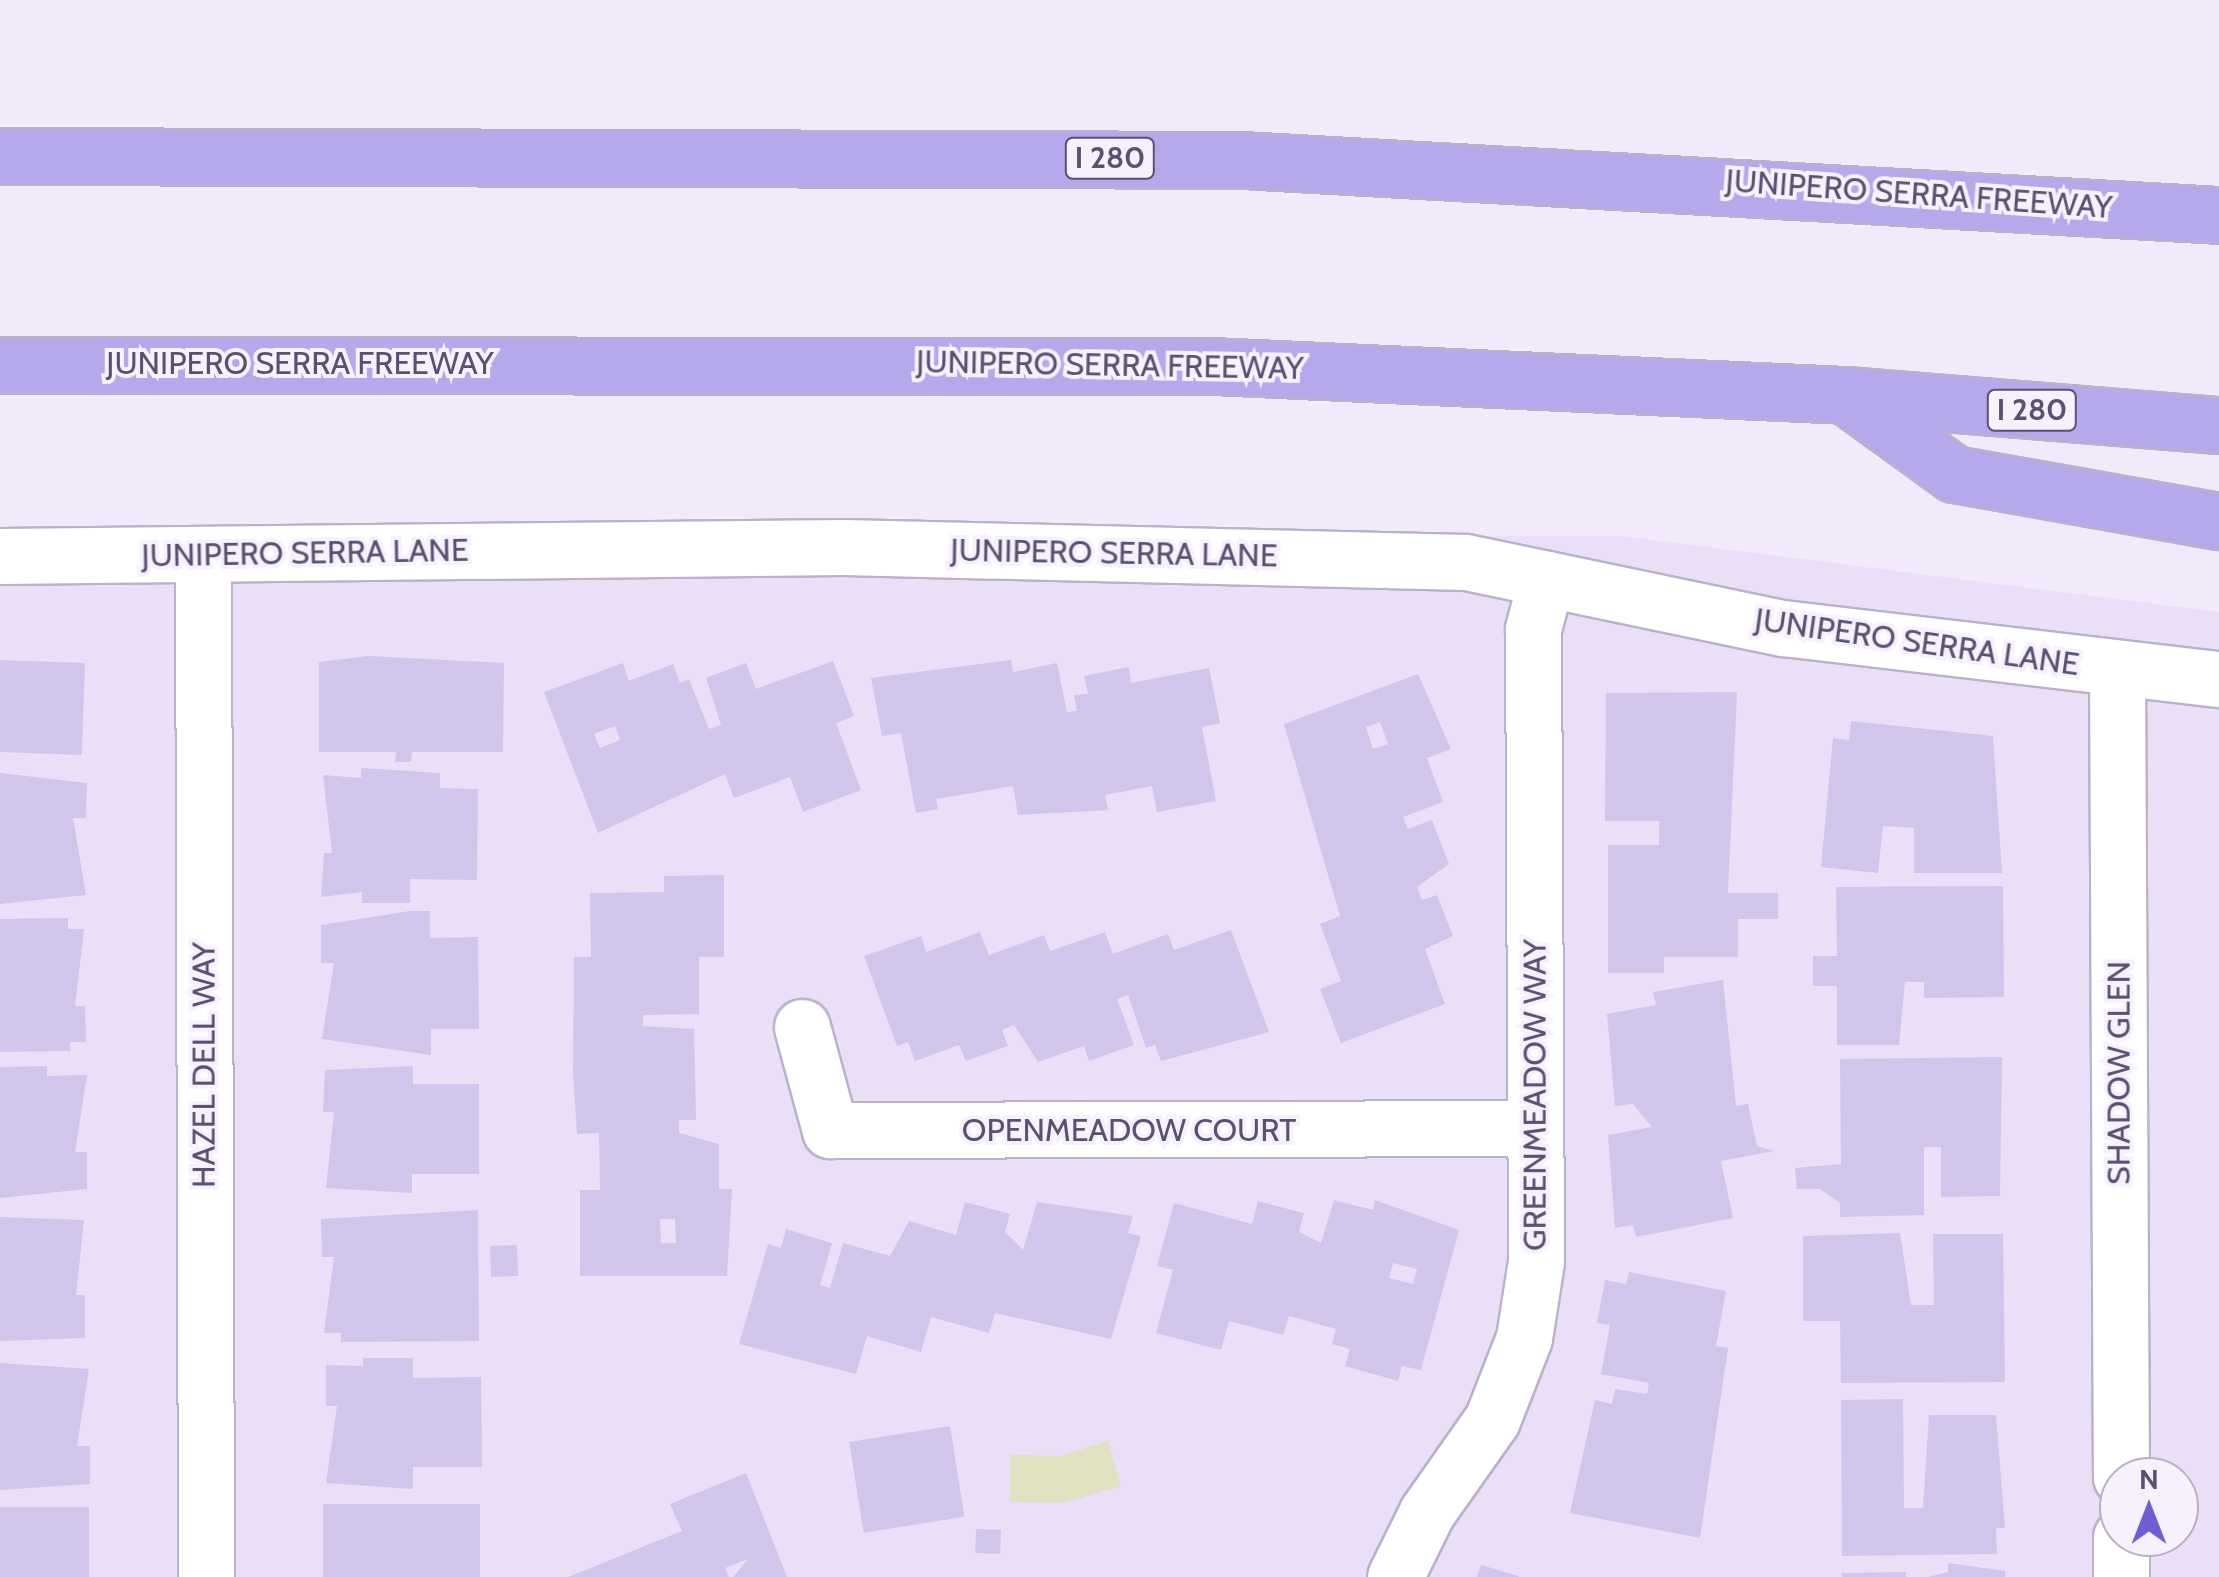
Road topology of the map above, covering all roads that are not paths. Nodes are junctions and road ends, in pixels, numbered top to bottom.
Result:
1 (0, 156) edge
2 (2219, 216) edge
3 (0, 365) edge
4 (1844, 395) junction
5 (2219, 425) edge
6 (2219, 521) edge
7 (202, 554) junction
8 (0, 556) edge
9 (1546, 579) junction
10 (2117, 669) junction
11 (2219, 680) edge
12 (802, 1027) dead end
13 (1534, 1128) junction
14 (2121, 1457) edge
15 (206, 1577) edge
16 (1394, 1577) edge

1 - 2 highway, JUNIPERO SERRA FREEWAY / I 280
3 - 4 highway, JUNIPERO SERRA FREEWAY / I 280
4 - 5 highway, JUNIPERO SERRA FREEWAY / I 280
4 - 6 highway
7 - 8 street, JUNIPERO SERRA LANE
7 - 9 street, JUNIPERO SERRA LANE
7 - 15 street, HAZEL DELL WAY
9 - 10 street, JUNIPERO SERRA LANE
9 - 13 street, GREENMEADOW WAY
10 - 11 street, JUNIPERO SERRA LANE
10 - 14 street, SHADOW GLEN
12 - 13 street, OPENMEADOW COURT
13 - 16 street, GREENMEADOW WAY

